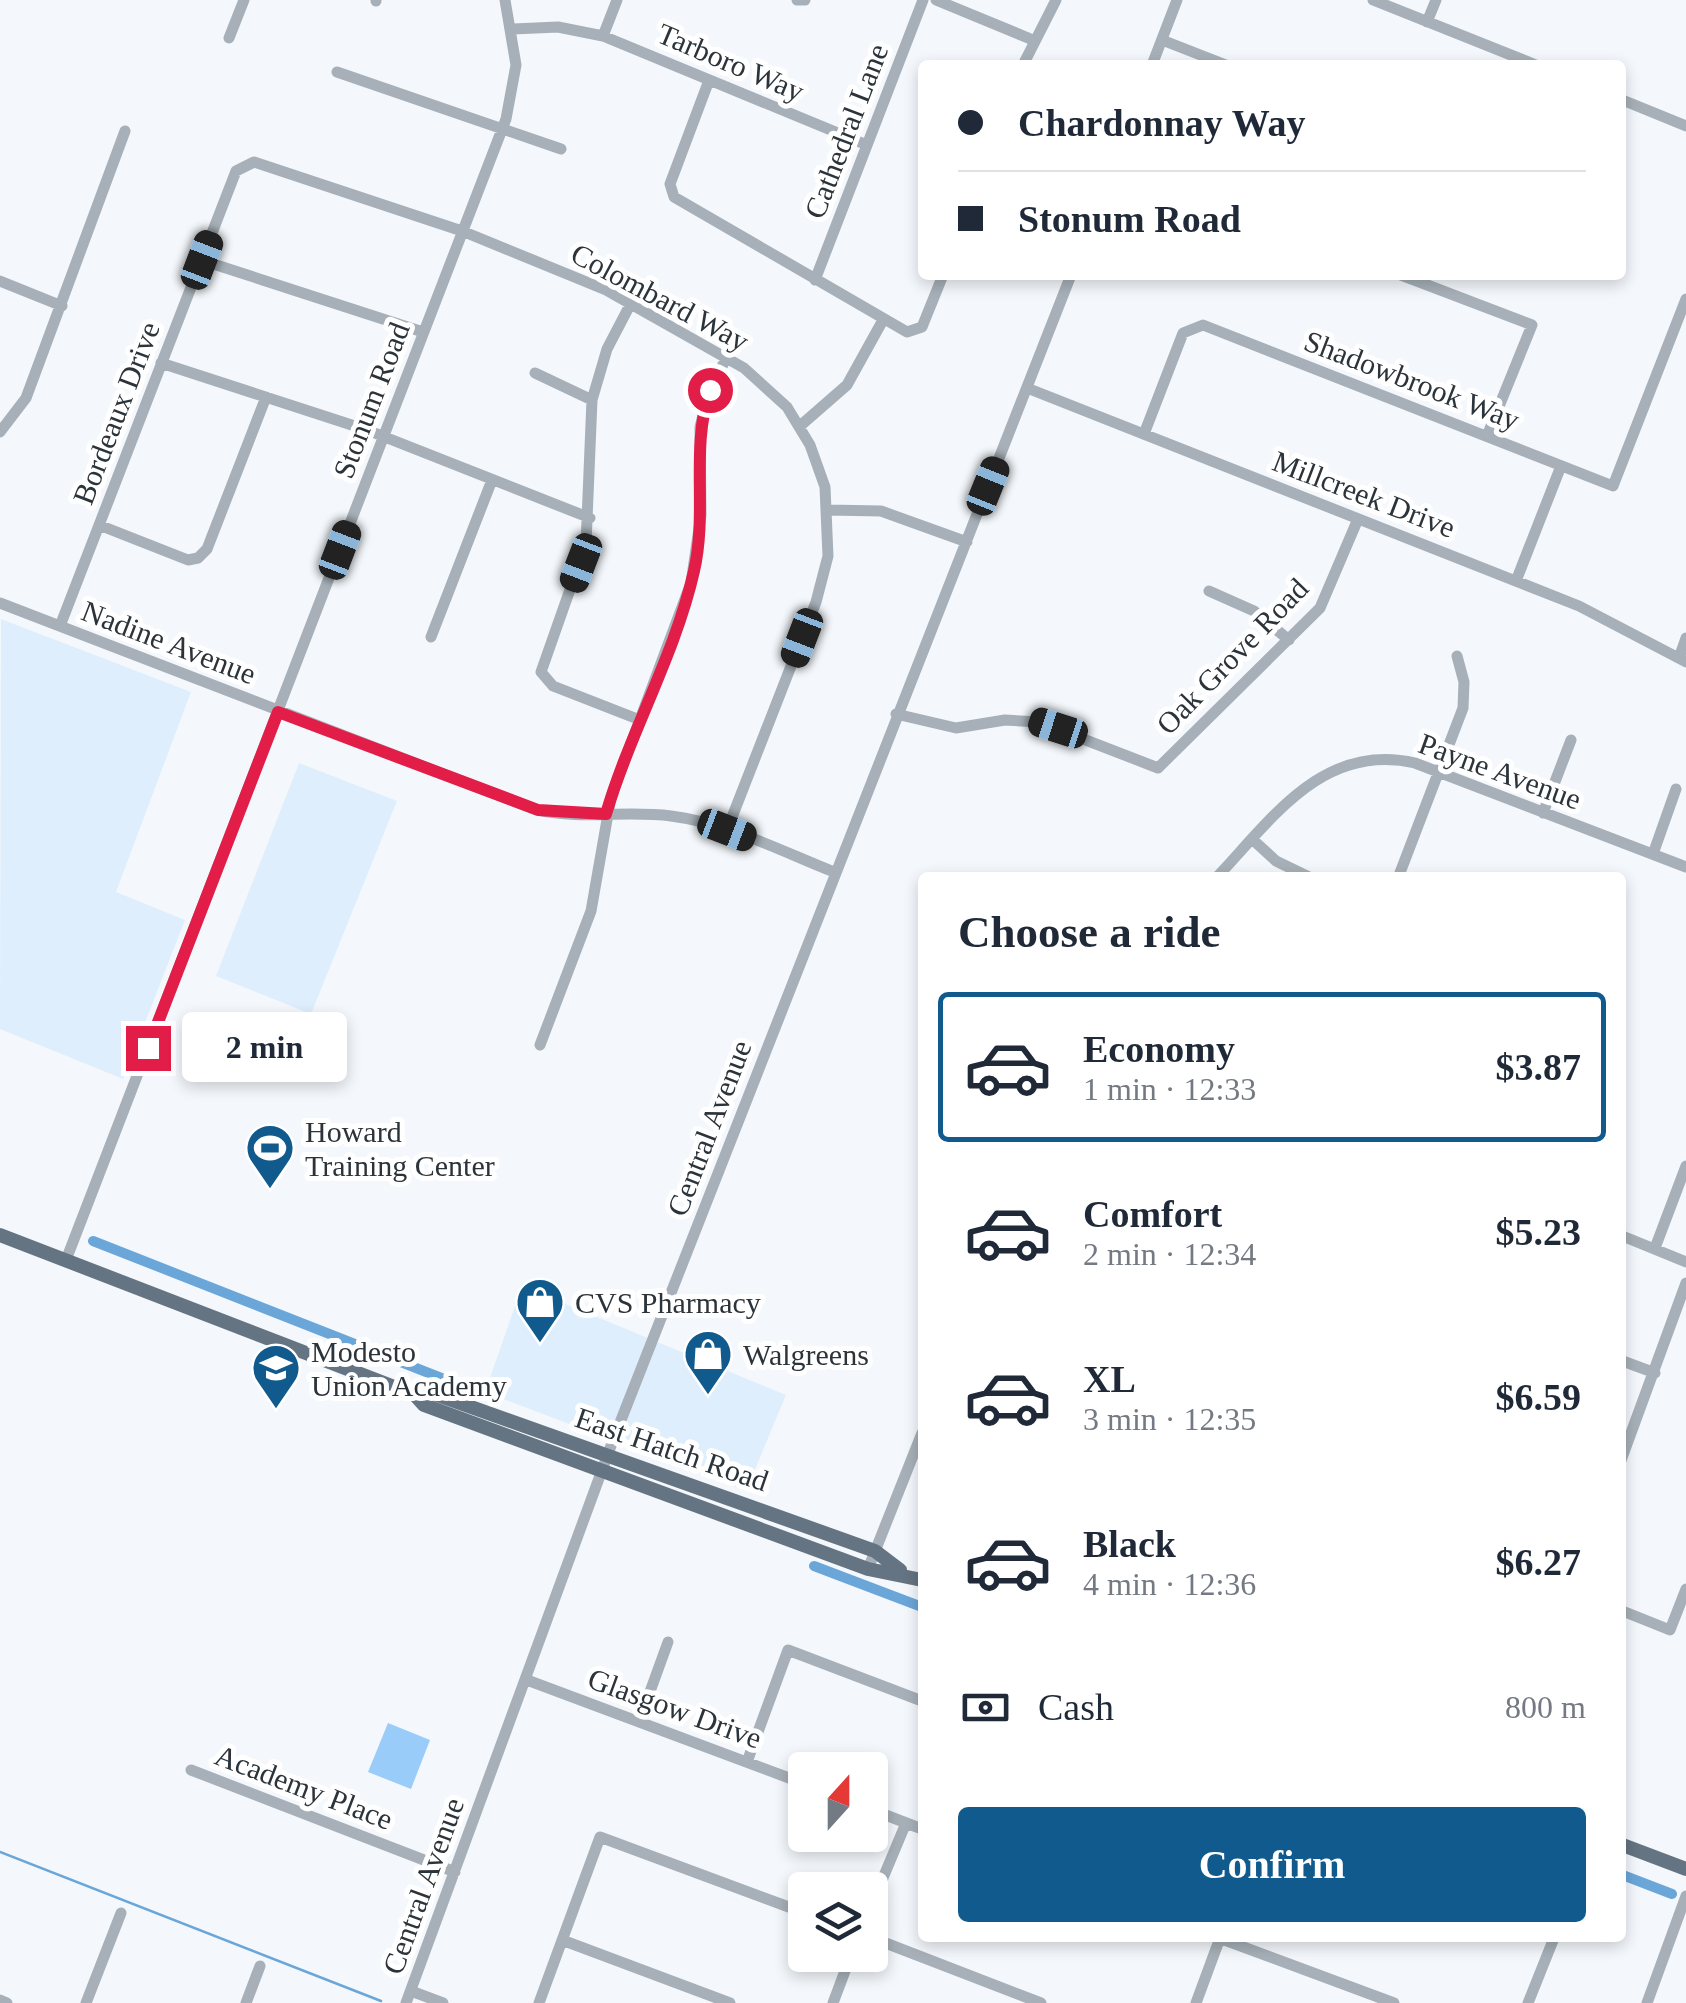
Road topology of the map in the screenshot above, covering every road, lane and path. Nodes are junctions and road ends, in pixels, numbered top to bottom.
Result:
1 (244, 0) edge
2 (505, 0) edge
3 (618, 0) edge
4 (797, 0) edge
5 (805, 0) edge
6 (923, 0) edge
7 (936, 0) edge
8 (1056, 0) edge
9 (1177, 0) edge
10 (1372, 0) edge
11 (1436, 0) edge
12 (1428, 22) junction
13 (513, 30) junction
14 (603, 36) junction
15 (229, 38) dead end
16 (1033, 40) junction
17 (1162, 40) junction
18 (1025, 60) edge
19 (1154, 60) edge
20 (1213, 60) edge
21 (1523, 60) edge
22 (337, 72) dead end
23 (708, 82) junction
24 (1626, 101) edge
25 (1686, 126) edge
26 (125, 131) dead end
27 (502, 132) junction
28 (867, 145) junction
29 (561, 148) dead end
30 (244, 164) joint
31 (462, 231) junction
32 (202, 260) junction
33 (815, 280) junction
34 (941, 280) edge
35 (1069, 280) edge
36 (1414, 280) edge
37 (0, 282) edge
38 (1686, 299) edge
39 (631, 302) junction
40 (62, 306) junction
41 (883, 320) junction
42 (422, 332) junction
43 (727, 357) junction
44 (162, 363) junction
45 (535, 373) dead end
46 (1027, 388) junction
47 (266, 397) junction
48 (592, 400) junction
49 (800, 426) junction
50 (0, 432) edge
51 (1144, 434) junction
52 (1488, 436) junction
53 (383, 438) junction
54 (1561, 466) junction
55 (492, 480) junction
56 (828, 510) junction
57 (590, 518) junction
58 (1358, 519) junction
59 (99, 525) junction
60 (967, 542) junction
61 (1516, 581) junction
62 (1210, 591) dead end
63 (0, 603) edge
64 (60, 626) junction
65 (431, 637) dead end
66 (1686, 638) edge
67 (1289, 640) junction
68 (1457, 656) dead end
69 (1682, 660) edge
70 (278, 712) junction
71 (896, 714) junction
72 (640, 720) junction
73 (1571, 740) dead end
74 (1436, 771) junction
75 (1676, 789) dead end
76 (1543, 813) junction
77 (606, 814) junction
78 (727, 830) junction
79 (1252, 840) junction
80 (1653, 854) junction
81 (1686, 867) edge
82 (834, 872) junction
83 (1222, 872) edge
84 (1299, 872) edge
85 (1400, 872) edge
86 (540, 1045) dead end
87 (1686, 1166) edge
88 (0, 1234) edge
89 (1626, 1237) edge
90 (1655, 1248) junction
91 (66, 1260) junction
92 (1686, 1262) edge
93 (1686, 1283) edge
94 (1626, 1362) edge
95 (1654, 1373) junction
96 (918, 1443) edge
97 (1626, 1446) edge
98 (604, 1463) junction
99 (874, 1551) junction
100 (868, 1569) junction
101 (904, 1573) junction
102 (918, 1578) edge
103 (1686, 1589) edge
104 (1626, 1612) edge
105 (668, 1642) dead end
106 (527, 1680) junction
107 (918, 1699) edge
108 (639, 1722) junction
109 (747, 1762) junction
110 (191, 1770) dead end
111 (788, 1778) edge
112 (888, 1816) edge
113 (906, 1822) junction
114 (918, 1827) edge
115 (1626, 1846) edge
116 (1686, 1870) edge
117 (455, 1872) junction
118 (885, 1872) edge
119 (1686, 1896) edge
120 (788, 1907) edge
121 (122, 1913) dead end
122 (562, 1940) junction
123 (1219, 1942) edge
124 (1231, 1942) edge
125 (1552, 1942) edge
126 (888, 1945) edge
127 (260, 1966) dead end
128 (845, 1972) edge
129 (409, 1997) edge
130 (0, 2000) edge
131 (7, 2003) edge
132 (86, 2003) edge
133 (246, 2003) edge
134 (442, 2003) edge
135 (539, 2003) edge
136 (730, 2003) edge
137 (833, 2003) edge
138 (1041, 2003) edge
139 (1196, 2003) edge
140 (1394, 2003) edge
141 (1528, 2003) edge
142 (1646, 2003) edge

1 - 15 street
2 - 13 street, Stonum Road
3 - 14 street
4 - 5 street
6 - 28 street, Cathedral Lane
7 - 16 street
8 - 16 street
9 - 17 street
10 - 12 street
11 - 12 street
12 - 21 street
13 - 14 street, Tarboro Way
13 - 27 street, Stonum Road
14 - 23 street, Tarboro Way
16 - 18 street
17 - 19 street
17 - 20 street
22 - 27 street
23 - 28 street, Tarboro Way
23 - 33 street
24 - 25 street
26 - 40 street
27 - 29 street
27 - 31 street, Stonum Road
28 - 33 street, Cathedral Lane
30 - 31 street, Colombard Way
30 - 32 street, Bordeaux Drive
31 - 39 street, Colombard Way
31 - 42 street, Stonum Road
32 - 42 street
32 - 44 street, Bordeaux Drive
33 - 41 street
34 - 41 street
35 - 46 street, Central Avenue
36 - 52 street
37 - 40 street
38 - 54 street, Shadowbrook Way
39 - 43 street, Colombard Way
39 - 48 street
40 - 50 street
41 - 49 street
42 - 53 street, Stonum Road
43 - 49 street, Colombard Way
43 - 72 street
44 - 47 street
44 - 59 street, Bordeaux Drive
45 - 48 street
46 - 51 street, Millcreek Drive
46 - 60 street, Central Avenue
47 - 53 street
47 - 59 street
48 - 57 street
49 - 56 street, Colombard Way
51 - 52 street, Shadowbrook Way
51 - 58 street, Millcreek Drive
52 - 54 street, Shadowbrook Way
53 - 55 street
53 - 70 street, Stonum Road
54 - 61 street
55 - 57 street
55 - 65 street
56 - 60 street
56 - 78 street, Colombard Way
57 - 72 street
58 - 61 street, Millcreek Drive
58 - 67 street, Oak Grove Road
59 - 64 street, Bordeaux Drive
60 - 71 street, Central Avenue
61 - 69 street, Millcreek Drive
62 - 67 street
63 - 64 street, Nadine Avenue
64 - 70 street, Nadine Avenue
66 - 69 street
67 - 71 street, Oak Grove Road
68 - 74 street
70 - 77 street, Nadine Avenue
70 - 91 street, Stonum Road
71 - 82 street, Central Avenue
72 - 77 street
73 - 76 street
74 - 76 street, Payne Avenue
74 - 79 street, Payne Avenue
74 - 85 street
75 - 80 street
76 - 80 street, Payne Avenue
77 - 78 street, Nadine Avenue
77 - 86 street
78 - 82 street, Nadine Avenue
79 - 83 street, Payne Avenue
79 - 84 street
80 - 81 street, Payne Avenue
82 - 98 street, Central Avenue
87 - 90 street
88 - 91 main road, East Hatch Road
89 - 90 street
90 - 92 street
91 - 98 main road, East Hatch Road
93 - 95 street
94 - 95 street
95 - 97 street
96 - 99 street
98 - 99 main road, East Hatch Road
98 - 100 main road, East Hatch Road
98 - 106 street, Central Avenue
99 - 100 street
99 - 101 main road, East Hatch Road
100 - 101 main road, East Hatch Road
101 - 102 main road, East Hatch Road
103 - 104 street
105 - 108 street
106 - 108 street, Glasgow Drive
106 - 117 street, Central Avenue
107 - 109 street
108 - 109 street, Glasgow Drive
109 - 111 street, Glasgow Drive
110 - 117 street, Academy Place
112 - 113 street
113 - 114 street
113 - 118 street
115 - 116 main road
117 - 129 street, Central Avenue
119 - 142 street
120 - 122 street
121 - 132 street
122 - 135 street
122 - 136 street
123 - 139 street
124 - 140 street
125 - 141 street
126 - 138 street
127 - 133 street
128 - 137 street
129 - 134 street
130 - 131 street

